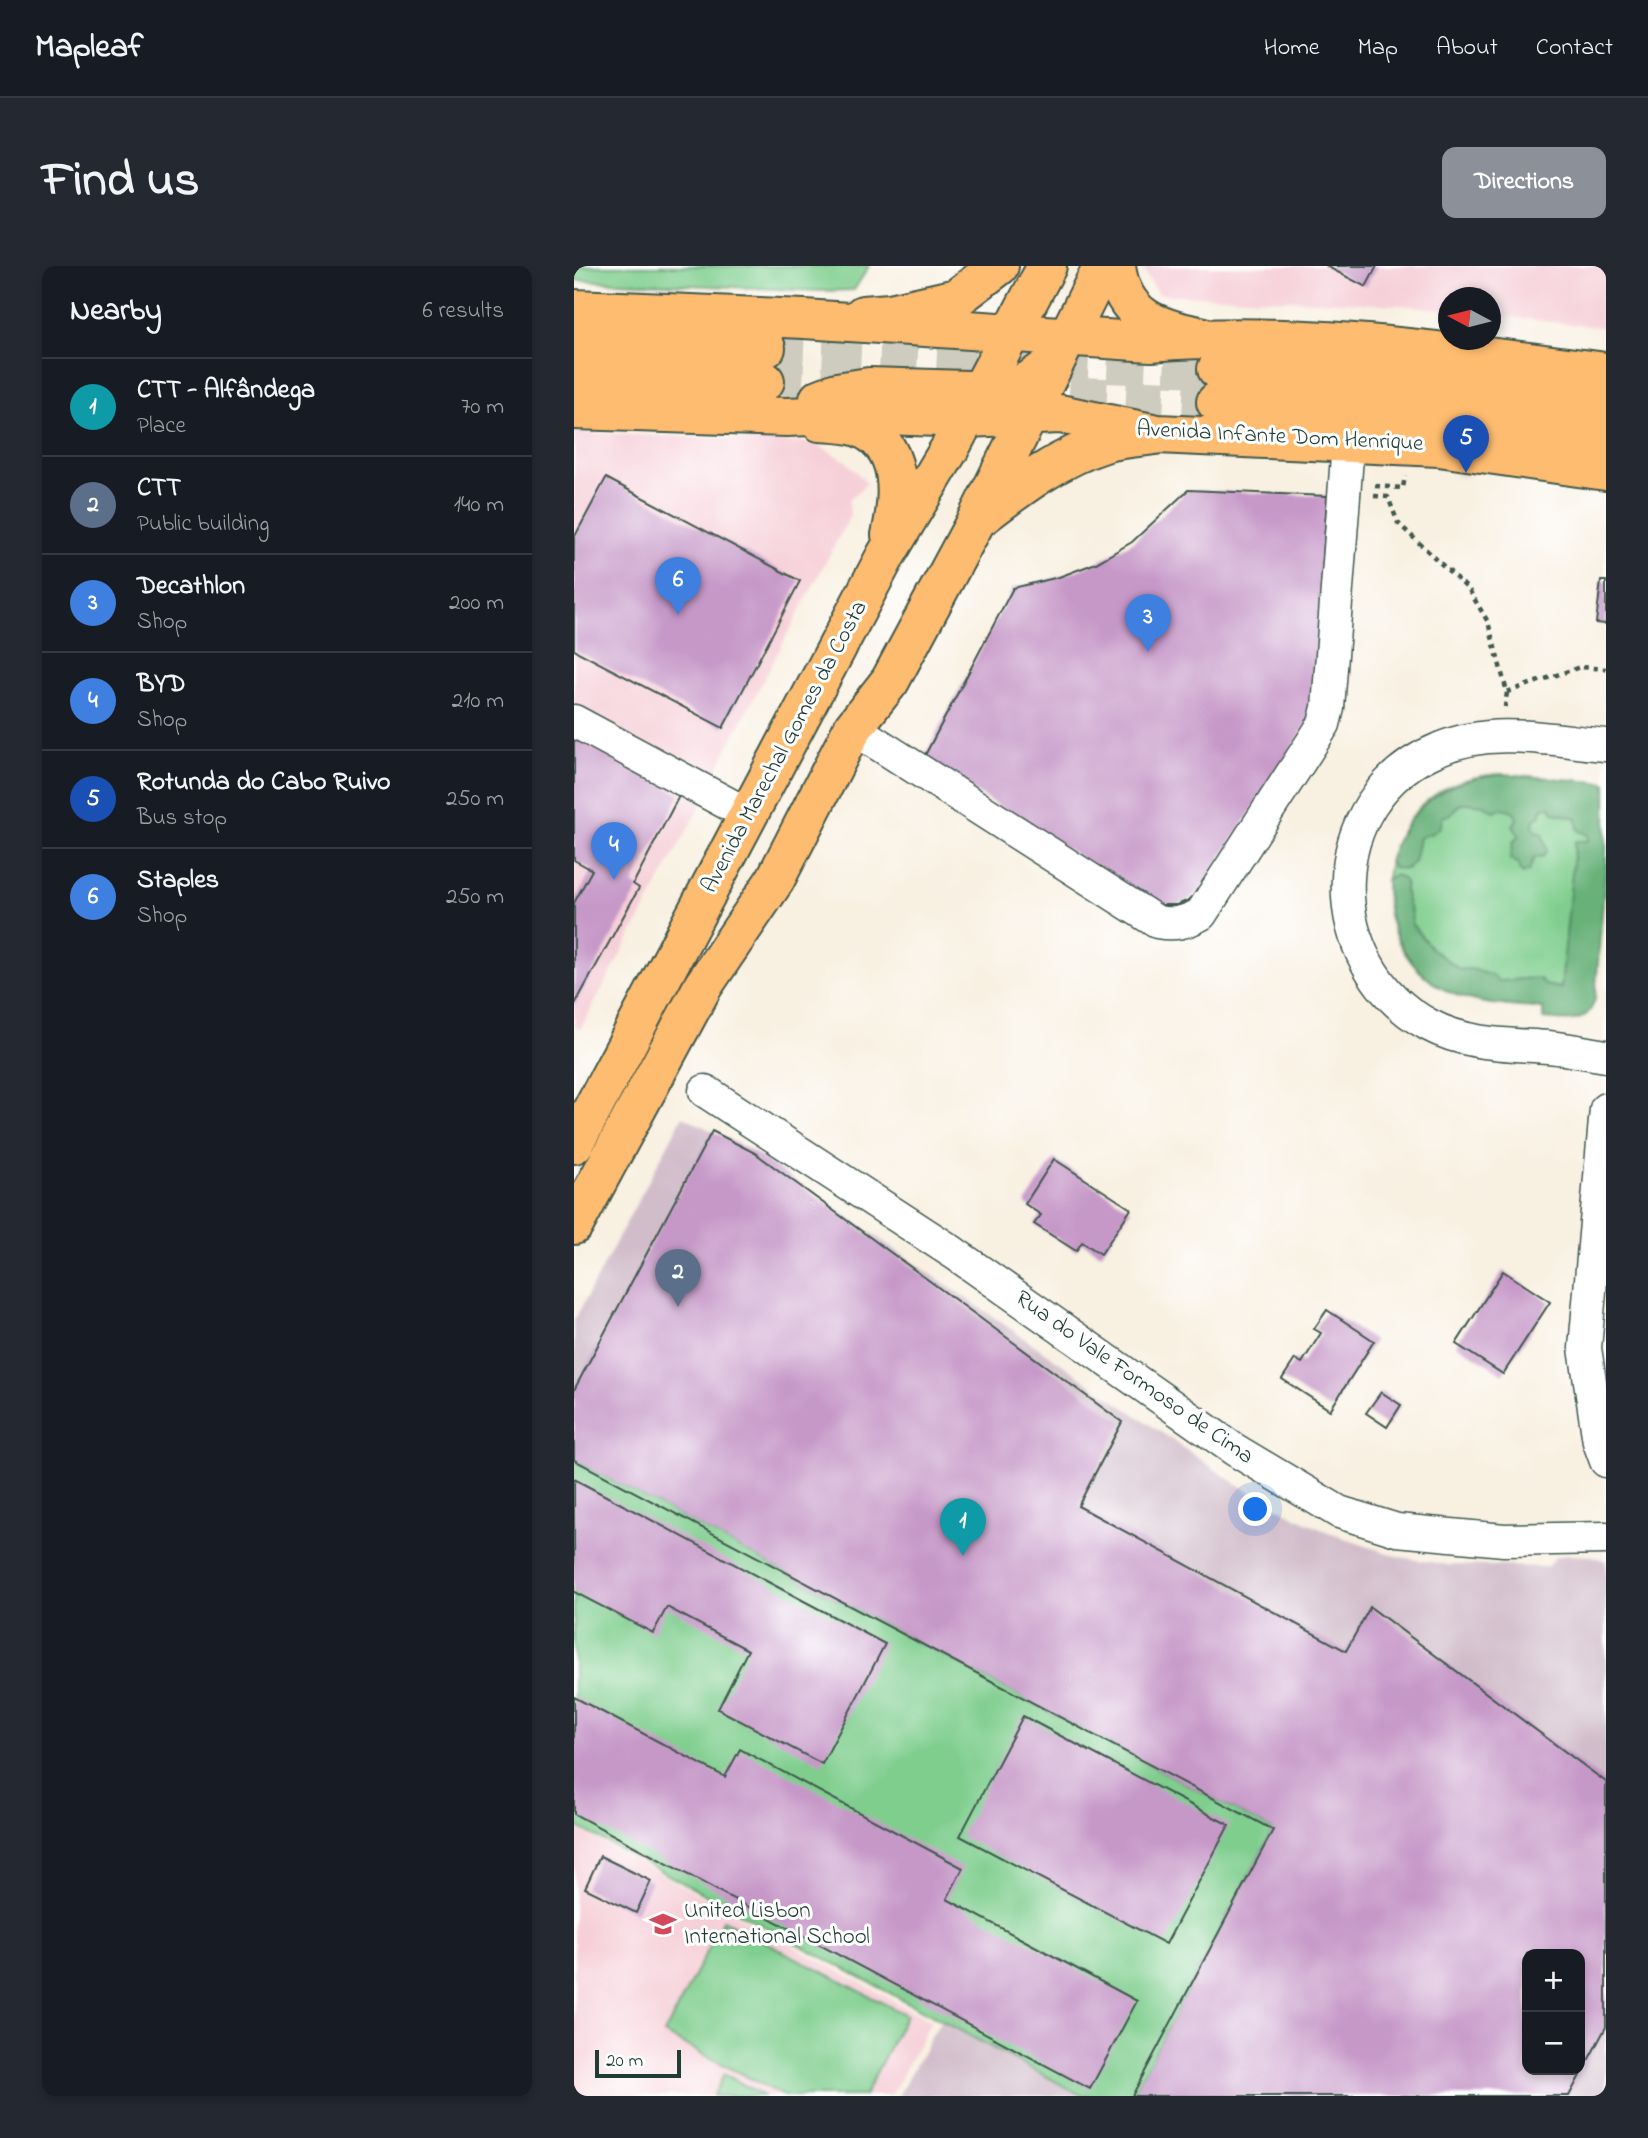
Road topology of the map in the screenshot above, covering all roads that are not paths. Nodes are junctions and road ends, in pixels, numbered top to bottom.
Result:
1 (999, 266) edge
2 (1047, 266) edge
3 (1102, 266) edge
4 (1116, 266) edge
5 (574, 309) edge
6 (804, 319) junction
7 (574, 340) edge
8 (1061, 349) junction
9 (1213, 369) junction
10 (1606, 372) edge
11 (574, 373) edge
12 (999, 379) junction
13 (1606, 404) edge
14 (574, 411) edge
15 (787, 417) junction
16 (1158, 434) junction
17 (1606, 436) edge
18 (1348, 443) junction
19 (1606, 471) edge
20 (977, 519) junction
21 (886, 555) junction
22 (574, 721) edge
23 (853, 728) junction
24 (1606, 745) edge
25 (749, 815) junction
26 (1606, 1056) edge
27 (705, 1091) dead end
28 (1606, 1109) edge
29 (574, 1144) edge
30 (574, 1225) edge
31 (1606, 1461) edge
32 (1606, 1538) edge

1 - 6 main road
2 - 12 main road, Avenida Marechal Gomes da Costa
3 - 8 main road, Avenida Marechal Gomes da Costa
4 - 9 main road
5 - 6 main road, Avenida Infante Dom Henrique
6 - 12 main road, Avenida Infante Dom Henrique
7 - 11 main road
8 - 9 main road, Avenida Infante Dom Henrique
8 - 12 main road, Avenida Infante Dom Henrique
8 - 12 main road, Avenida Marechal Gomes da Costa
9 - 10 main road, Avenida Infante Dom Henrique
9 - 13 main road, Avenida Infante Dom Henrique
9 - 17 main road, Avenida Infante Dom Henrique
12 - 15 main road, Avenida Infante Dom Henrique
12 - 16 main road, Avenida Infante Dom Henrique
12 - 20 main road, Avenida Marechal Gomes da Costa
12 - 21 main road, Avenida Marechal Gomes da Costa
12 - 23 main road, Avenida Marechal Gomes da Costa
14 - 15 main road, Avenida Infante Dom Henrique
15 - 21 main road
16 - 18 main road, Avenida Infante Dom Henrique
16 - 20 main road
18 - 19 main road, Avenida Infante Dom Henrique
18 - 23 street
20 - 23 main road, Avenida Marechal Gomes da Costa
21 - 25 main road, Avenida Marechal Gomes da Costa
22 - 25 street
23 - 30 main road, Avenida Marechal Gomes da Costa
24 - 26 street
25 - 29 main road, Avenida Marechal Gomes da Costa
27 - 32 street, Rua do Vale Formoso de Cima
28 - 31 street

